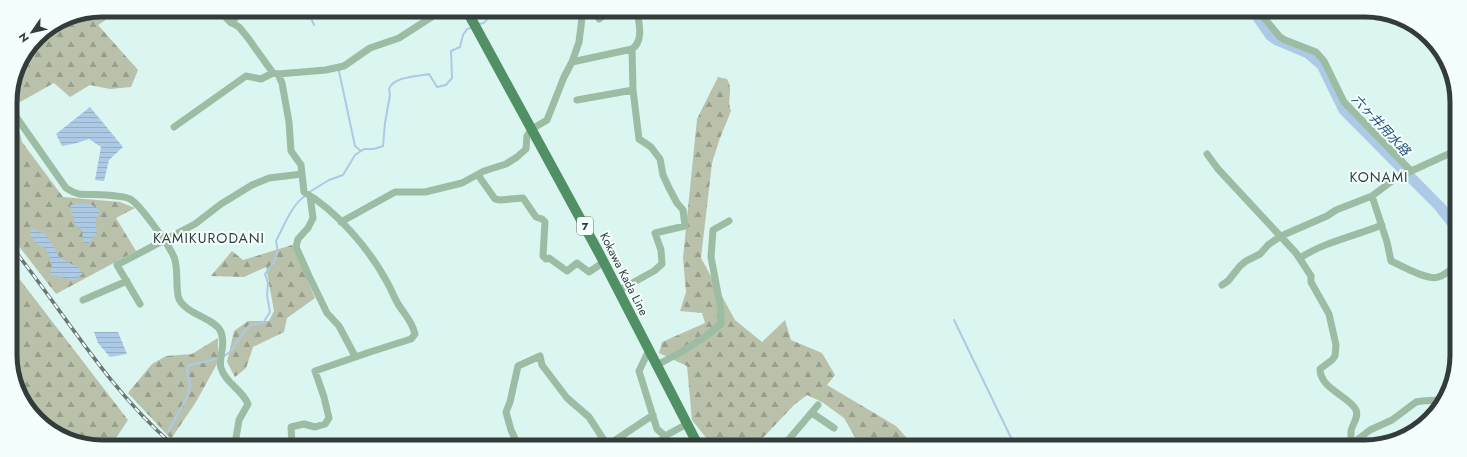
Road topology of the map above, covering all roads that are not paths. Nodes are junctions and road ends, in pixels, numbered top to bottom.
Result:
1 (225, 17) edge
2 (237, 17) edge
3 (432, 17) edge
4 (470, 17) edge
5 (581, 17) edge
6 (602, 17) edge
7 (639, 17) edge
8 (1263, 17) edge
9 (600, 19) dead end
10 (231, 23) junction
11 (632, 49) junction
12 (572, 62) junction
13 (276, 73) junction
14 (633, 90) junction
15 (577, 100) dead end
16 (17, 118) edge
17 (174, 127) dead end
18 (532, 129) junction
19 (1450, 153) edge
20 (1207, 154) dead end
21 (1408, 172) junction
22 (302, 174) junction
23 (478, 175) junction
24 (310, 196) junction
25 (1372, 196) junction
26 (729, 221) dead end
27 (341, 222) junction
28 (1382, 225) junction
29 (1281, 236) junction
30 (164, 241) junction
31 (1300, 258) junction
32 (604, 262) junction
33 (1450, 271) edge
34 (126, 281) junction
35 (1222, 285) dead end
36 (618, 291) junction
37 (83, 300) dead end
38 (140, 304) dead end
39 (649, 350) junction
40 (355, 356) junction
41 (657, 365) junction
42 (1437, 400) edge
43 (818, 405) dead end
44 (812, 413) junction
45 (653, 415) junction
46 (687, 424) junction
47 (834, 428) dead end
48 (665, 436) junction
49 (236, 440) edge
50 (292, 440) edge
51 (516, 440) edge
52 (604, 440) edge
53 (615, 440) edge
54 (661, 440) edge
55 (695, 440) edge
56 (789, 440) edge
57 (1351, 440) edge
58 (1357, 440) edge

1 - 10 street
2 - 10 street
3 - 13 street
4 - 18 main road, Kokawa Kada Line / 7
5 - 12 street
6 - 9 street
7 - 11 street
8 - 21 street
10 - 13 street
11 - 12 street
11 - 14 street
12 - 18 street
13 - 17 street
13 - 22 street
14 - 15 street
14 - 36 street
16 - 30 street
18 - 23 street
18 - 32 main road, Kokawa Kada Line / 7
19 - 21 street
20 - 29 street
21 - 25 street
22 - 24 street
22 - 30 street
23 - 27 street
23 - 32 street
24 - 27 street
24 - 40 street
25 - 28 street
25 - 29 street
26 - 41 street
27 - 40 street
28 - 31 street
28 - 33 street
29 - 31 street
29 - 35 street
30 - 34 street
30 - 49 street
31 - 57 street
32 - 36 main road, Kokawa Kada Line / 7
34 - 37 street
34 - 38 street
36 - 39 main road, Kokawa Kada Line / 7
39 - 41 main road, Kokawa Kada Line / 7
39 - 45 street
40 - 50 street
41 - 46 main road, Kokawa Kada Line / 7
42 - 58 street
43 - 44 street
44 - 47 street
44 - 56 street
45 - 48 street
45 - 53 street
46 - 48 street
46 - 55 main road, Kokawa Kada Line / 7
48 - 54 street
51 - 52 street

